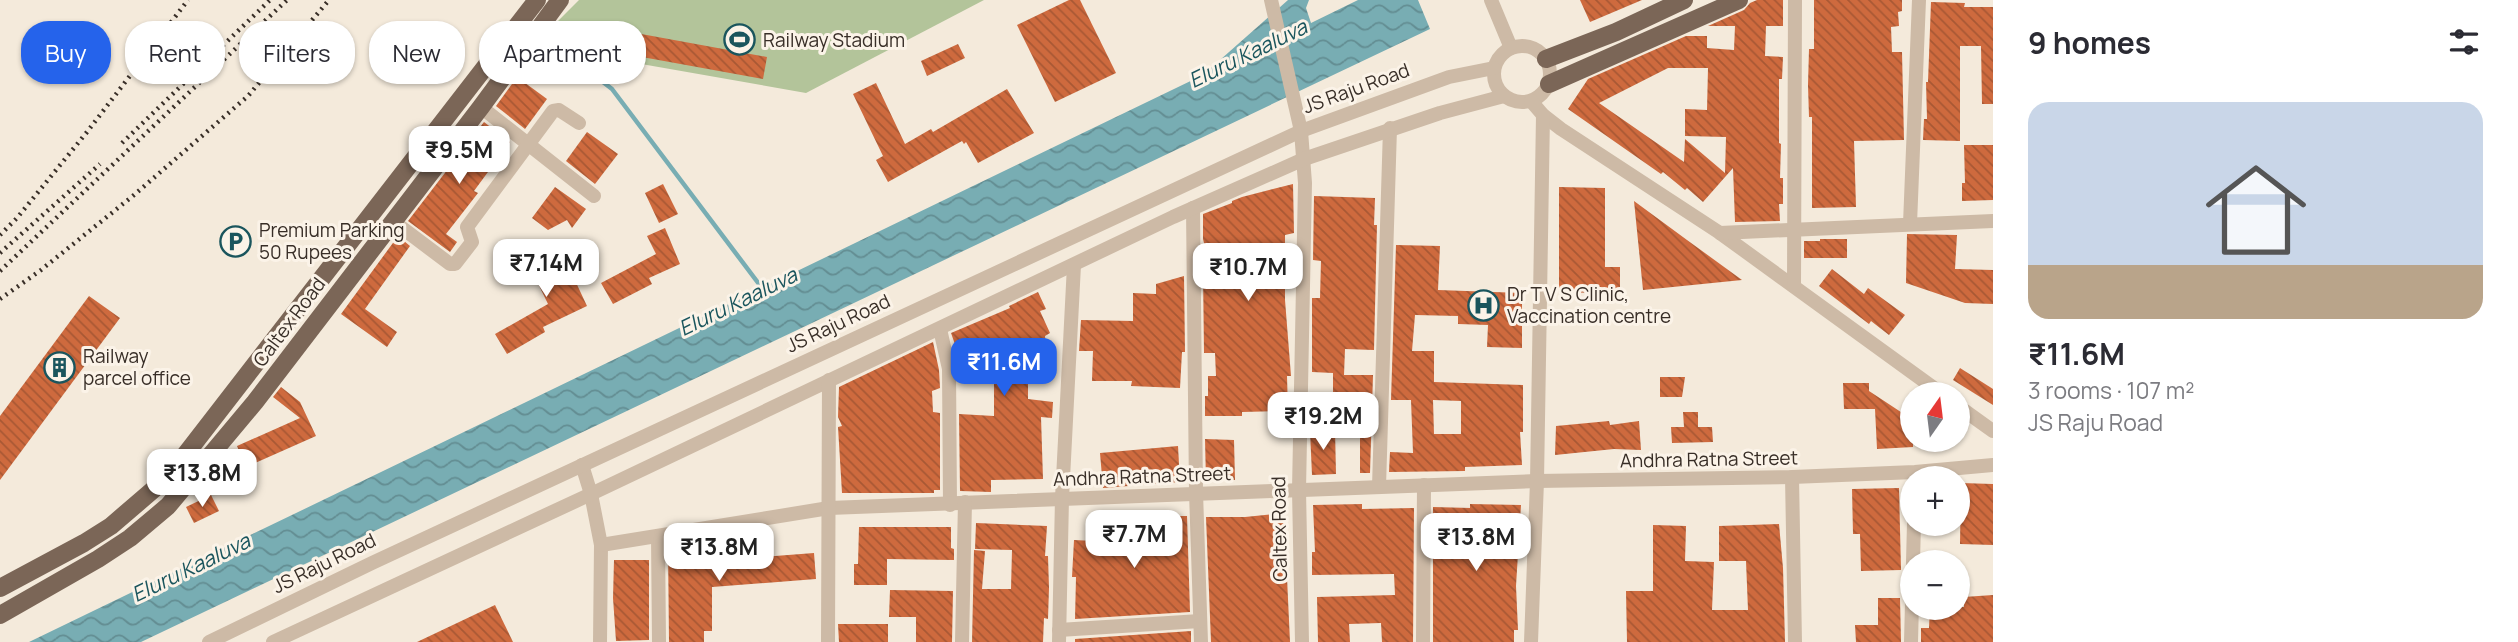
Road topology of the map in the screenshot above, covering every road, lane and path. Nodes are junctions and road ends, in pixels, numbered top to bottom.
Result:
1 (537, 0) edge
2 (560, 0) edge
3 (1270, 0) edge
4 (1491, 0) edge
5 (1684, 0) edge
6 (1739, 0) edge
7 (1795, 0) edge
8 (1919, 0) edge
9 (1511, 48) junction
10 (1546, 59) junction
11 (1494, 68) junction
12 (1549, 84) junction
13 (1504, 96) junction
14 (1531, 101) junction
15 (481, 107) junction
16 (1543, 115) junction
17 (579, 123) dead end
18 (1390, 128) junction
19 (1301, 131) junction
20 (527, 143) junction
21 (1304, 159) junction
22 (594, 196) dead end
23 (1193, 208) junction
24 (393, 221) junction
25 (1993, 221) edge
26 (1910, 224) junction
27 (1795, 228) junction
28 (1720, 233) junction
29 (1074, 265) junction
30 (1794, 286) junction
31 (940, 329) junction
32 (829, 380) junction
33 (1926, 382) edge
34 (1970, 414) edge
35 (1993, 431) edge
36 (1993, 465) edge
37 (582, 466) junction
38 (1970, 468) edge
39 (1900, 475) edge
40 (1793, 477) junction
41 (1537, 481) junction
42 (1424, 485) junction
43 (1379, 486) junction
44 (1298, 490) junction
45 (1196, 492) junction
46 (591, 494) junction
47 (1062, 498) junction
48 (958, 504) junction
49 (829, 508) junction
50 (658, 536) junction
51 (601, 545) junction
52 (0, 588) edge
53 (0, 615) edge
54 (1912, 620) edge
55 (1200, 621) junction
56 (1059, 636) edge
57 (209, 642) edge
58 (273, 642) edge
59 (600, 642) edge
60 (659, 642) edge
61 (828, 642) edge
62 (962, 642) edge
63 (1201, 642) edge
64 (1302, 642) edge
65 (1423, 642) edge
66 (1531, 642) edge
67 (1795, 642) edge
68 (1911, 642) edge

1 - 52 main road, Caltex Road
2 - 15 main road, Caltex Road
3 - 19 street, Caltex Road
4 - 9 street
5 - 10 main road
6 - 12 main road
7 - 27 street
8 - 26 street
9 - 10 street
9 - 11 street
10 - 12 street
11 - 13 street
11 - 19 street, JS Raju Road
12 - 14 street
13 - 14 street
13 - 18 street
14 - 16 street
15 - 20 street
15 - 24 main road, Caltex Road
16 - 28 street
16 - 41 street
17 - 20 street
18 - 21 street
18 - 43 street
19 - 21 street, Caltex Road
19 - 37 street, JS Raju Road
20 - 22 street
20 - 24 street
21 - 23 street
21 - 44 street, Caltex Road
23 - 29 street
23 - 45 street
24 - 53 main road, Caltex Road
25 - 26 street
26 - 27 street
27 - 28 street
27 - 30 street
28 - 30 street
29 - 31 street
29 - 47 street
30 - 33 street
31 - 32 street
31 - 48 street
32 - 46 street
32 - 49 street
34 - 35 street
36 - 38 street, Andhra Ratna Street
37 - 46 street
37 - 57 street, JS Raju Road
39 - 40 street, Andhra Ratna Street
40 - 41 street, Andhra Ratna Street
40 - 67 street
41 - 42 street, Andhra Ratna Street
41 - 66 street
42 - 43 street, Andhra Ratna Street
42 - 65 street
43 - 44 street, Andhra Ratna Street
44 - 45 street, Andhra Ratna Street
44 - 64 street, Caltex Road
45 - 47 street, Andhra Ratna Street
45 - 55 street
46 - 51 street
46 - 58 street
47 - 48 street, Andhra Ratna Street
47 - 56 street
48 - 49 street, Andhra Ratna Street
48 - 62 street
49 - 50 street, Andhra Ratna Street
49 - 61 street
50 - 51 street, Andhra Ratna Street
50 - 60 street
51 - 59 street
54 - 68 street
55 - 56 street
55 - 63 street

